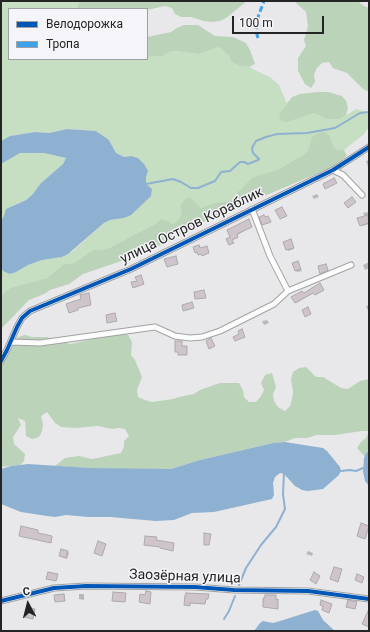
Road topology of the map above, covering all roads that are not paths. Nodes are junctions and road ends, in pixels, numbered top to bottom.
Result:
1 (369, 147) edge
2 (333, 170) junction
3 (362, 196) dead end
4 (252, 209) junction
5 (351, 265) dead end
6 (288, 291) junction
7 (11, 342) junction
8 (1, 361) edge
9 (369, 599) edge
10 (1, 601) edge

1 - 2 street, улица Остров Кораблик
2 - 3 street
2 - 4 street, улица Остров Кораблик
4 - 6 street
4 - 7 street, улица Остров Кораблик
5 - 6 street
6 - 7 street
7 - 8 street
9 - 10 street, Заозёрная улица

